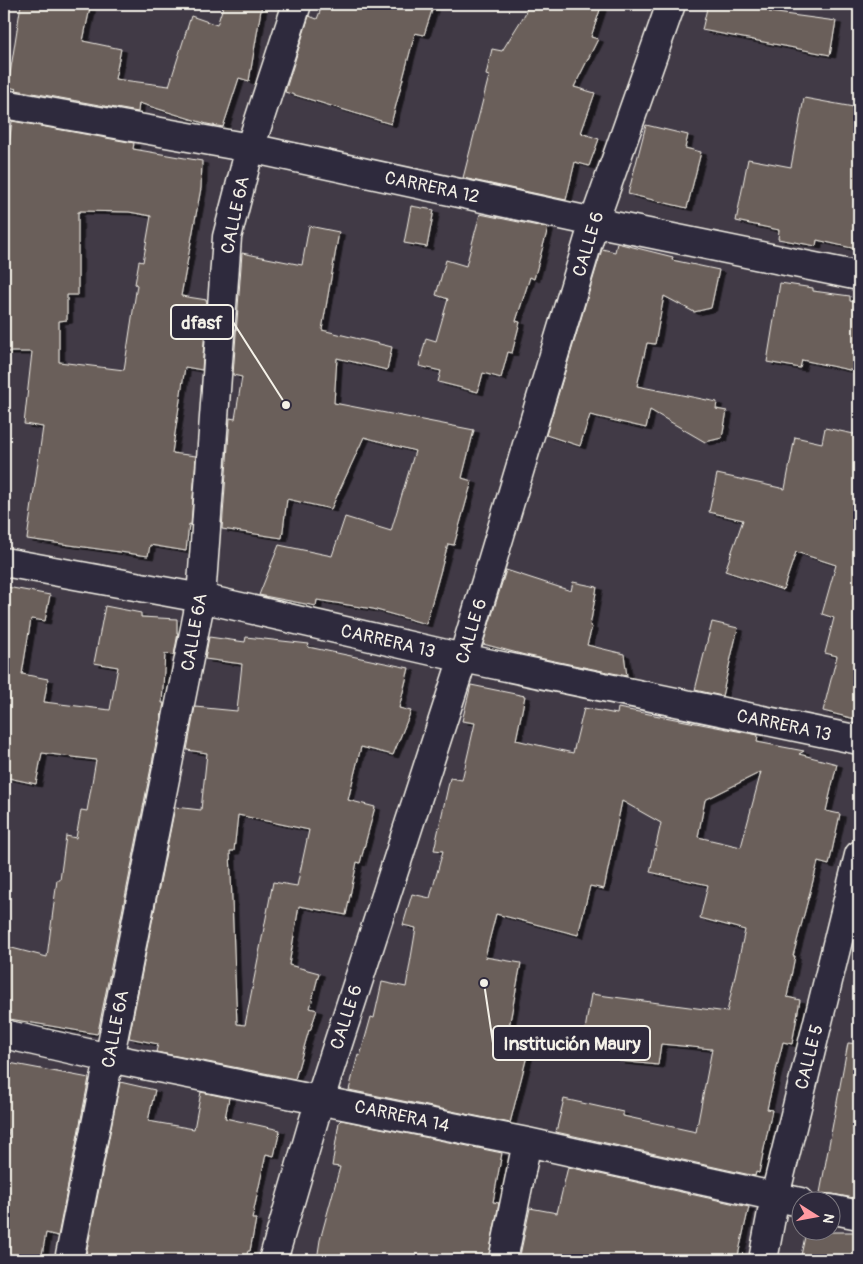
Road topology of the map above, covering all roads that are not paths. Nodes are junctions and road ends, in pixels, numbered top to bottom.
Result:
1 (297, 4) edge
2 (671, 4) edge
3 (4, 104) edge
4 (250, 148) junction
5 (594, 222) junction
6 (859, 276) edge
7 (4, 562) edge
8 (202, 598) junction
9 (463, 658) junction
10 (859, 740) edge
11 (859, 855) edge
12 (4, 1034) edge
13 (109, 1058) junction
14 (320, 1100) junction
15 (527, 1142) junction
16 (788, 1199) edge
17 (840, 1210) edge
18 (859, 1215) edge
19 (69, 1260) edge
20 (273, 1260) edge
21 (502, 1260) edge
22 (762, 1260) edge

1 - 4 street, CALLE 6A
2 - 5 street, CALLE 6
3 - 4 street, CARRERA 12
4 - 5 street, CARRERA 12
4 - 8 street, CALLE 6A
5 - 6 street, CARRERA 12
5 - 9 street, CALLE 6
7 - 8 street, CARRERA 13
8 - 9 street, CARRERA 13
8 - 13 street, CALLE 6A
9 - 10 street, CARRERA 13
9 - 14 street, CALLE 6
11 - 16 street, CALLE 5
12 - 13 street, CARRERA 14
13 - 14 street, CARRERA 14
13 - 19 street, CALLE 6A
14 - 15 street, CARRERA 14
14 - 20 street, CALLE 6
15 - 16 street, CARRERA 14
15 - 21 street
16 - 22 street, CALLE 5
17 - 18 street

